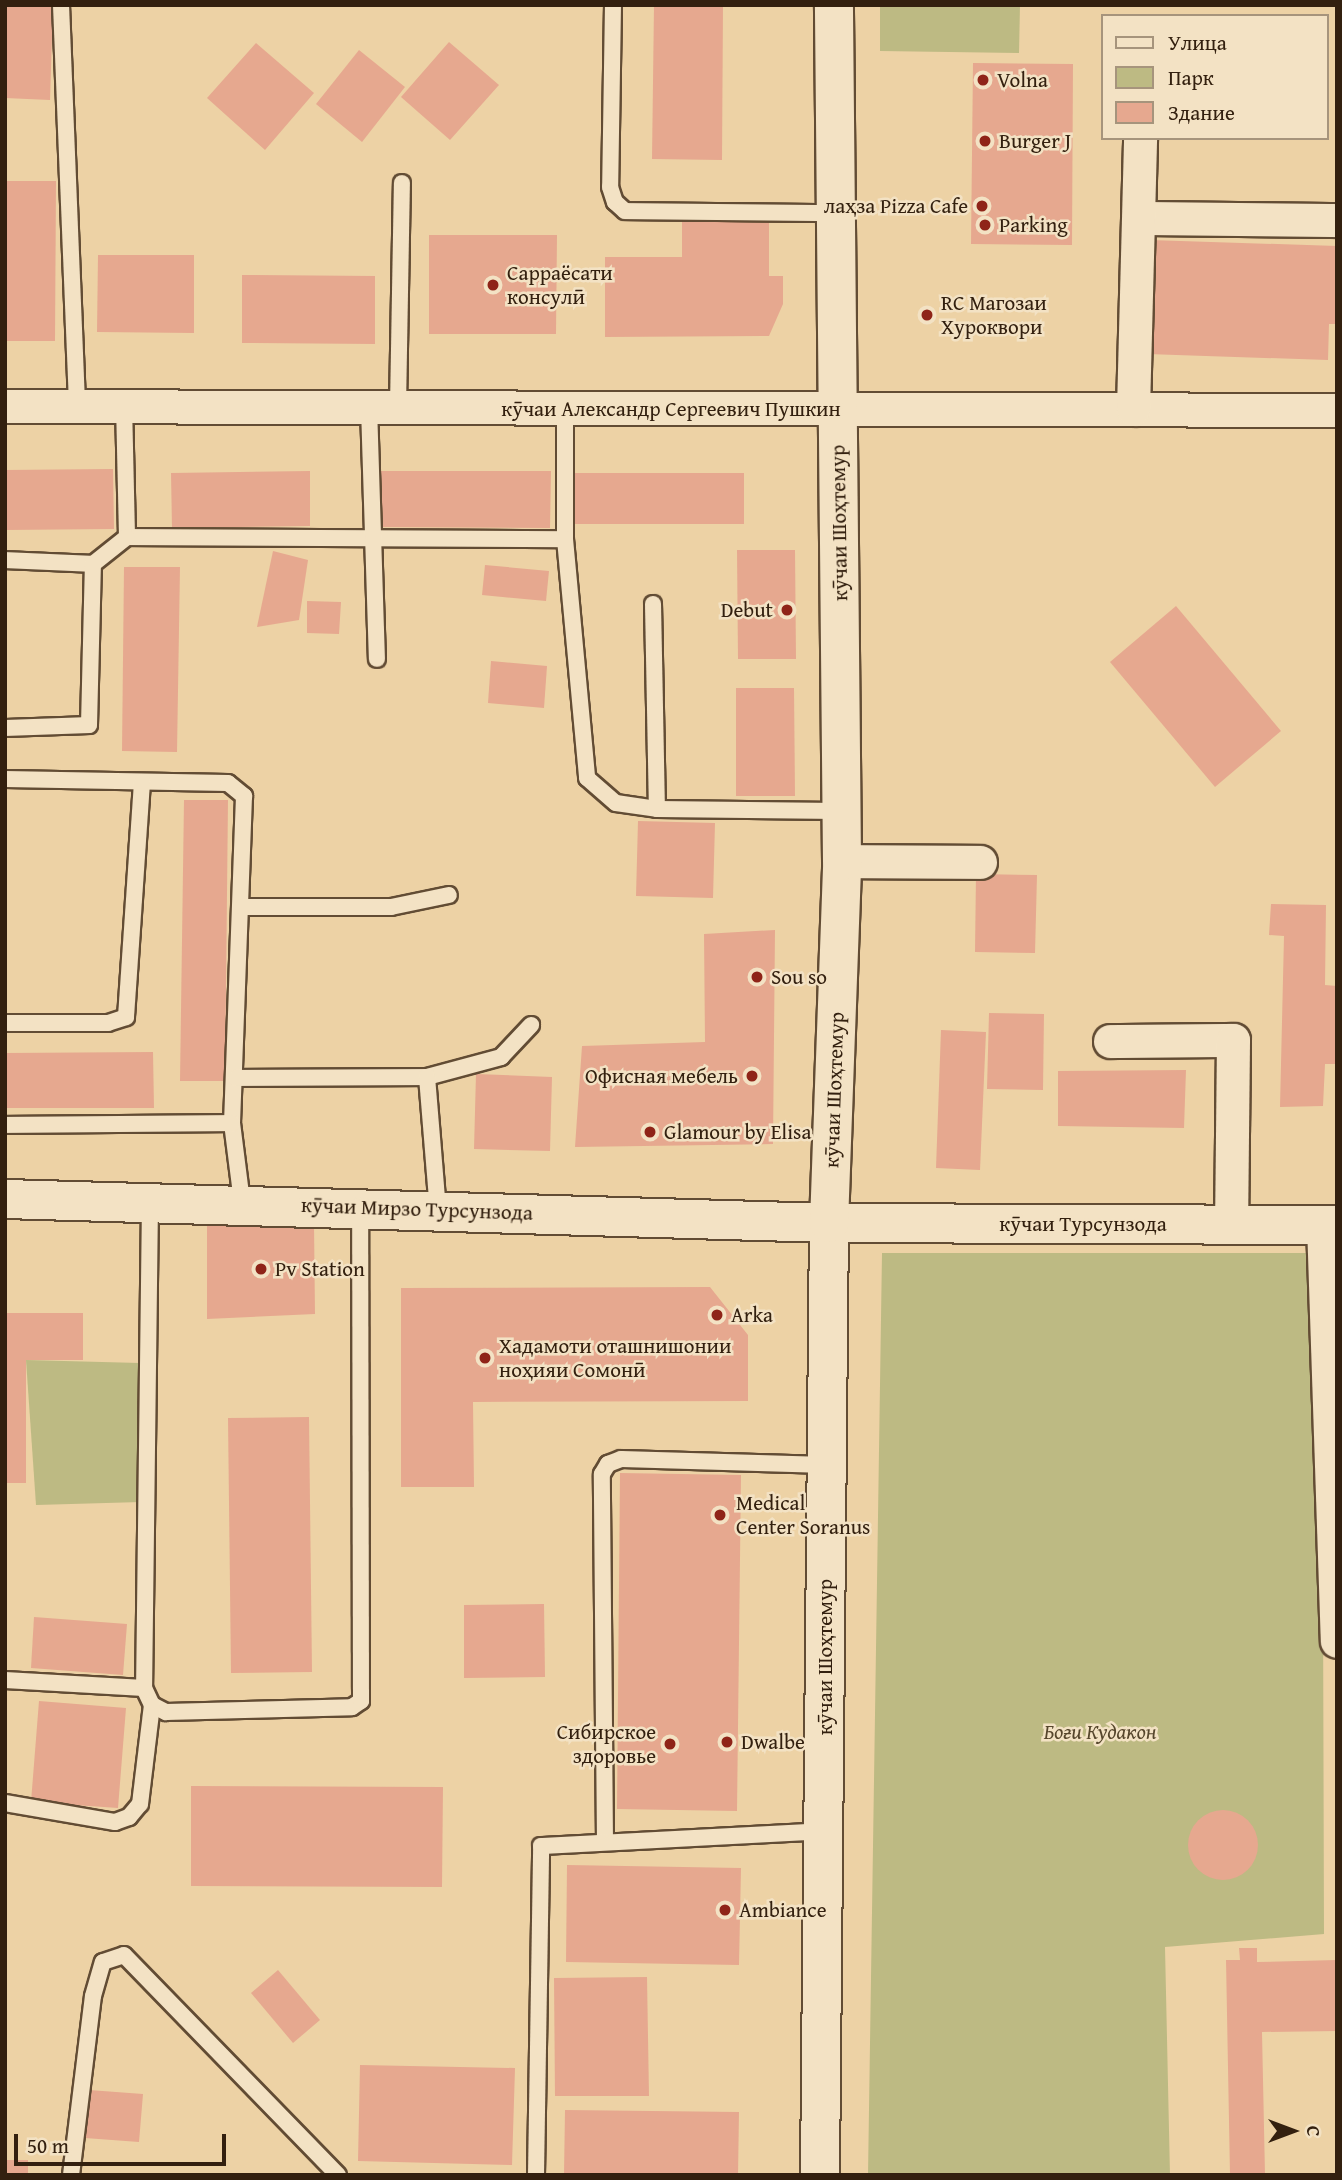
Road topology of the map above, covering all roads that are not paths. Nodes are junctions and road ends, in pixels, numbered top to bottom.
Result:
1 (61, 5) edge
2 (613, 5) edge
3 (834, 5) edge
4 (1140, 140) edge
5 (402, 183) dead end
6 (833, 213) junction
7 (1139, 218) junction
8 (1337, 220) edge
9 (124, 404) junction
10 (77, 405) junction
11 (5, 406) edge
12 (384, 407) junction
13 (836, 408) junction
14 (1133, 409) junction
15 (565, 410) junction
16 (1337, 410) edge
17 (127, 537) junction
18 (372, 539) junction
19 (565, 539) junction
20 (5, 560) edge
21 (93, 564) junction
22 (653, 604) dead end
23 (377, 659) dead end
24 (5, 728) edge
25 (5, 779) edge
26 (142, 783) junction
27 (657, 809) junction
28 (839, 811) junction
29 (842, 861) junction
30 (980, 862) dead end
31 (449, 895) dead end
32 (243, 907) junction
33 (5, 1023) edge
34 (531, 1026) dead end
35 (1110, 1041) dead end
36 (427, 1077) junction
37 (236, 1079) junction
38 (232, 1123) junction
39 (5, 1125) edge
40 (5, 1199) edge
41 (150, 1200) junction
42 (242, 1202) junction
43 (360, 1208) junction
44 (438, 1210) junction
45 (829, 1223) junction
46 (1231, 1224) junction
47 (1330, 1225) edge
48 (827, 1465) junction
49 (1337, 1641) edge
50 (5, 1680) edge
51 (144, 1688) junction
52 (152, 1705) junction
53 (5, 1803) edge
54 (824, 1831) junction
55 (604, 1842) junction
56 (71, 2175) edge
57 (338, 2175) edge
58 (536, 2175) edge
59 (820, 2175) edge

1 - 10 lane
2 - 6 lane
3 - 6 main road, кӯчаи Шоҳтемур
4 - 7 street
5 - 12 lane
6 - 13 main road, кӯчаи Шоҳтемур
7 - 8 street
7 - 14 street
9 - 10 street, кӯчаи Александр Сергеевич Пушкин
9 - 12 street, кӯчаи Александр Сергеевич Пушкин
9 - 17 lane
10 - 11 street, кӯчаи Александр Сергеевич Пушкин
12 - 15 street, кӯчаи Александр Сергеевич Пушкин
12 - 18 lane
13 - 14 street, кӯчаи Александр Сергеевич Пушкин
13 - 15 street, кӯчаи Александр Сергеевич Пушкин
13 - 28 main road, кӯчаи Шоҳтемур
14 - 16 street, кӯчаи Александр Сергеевич Пушкин
15 - 19 lane
17 - 18 lane
17 - 21 lane
18 - 19 lane
18 - 23 lane
19 - 27 lane
20 - 21 lane
21 - 24 lane
22 - 27 lane
25 - 26 lane
26 - 32 lane
26 - 33 lane
27 - 28 lane
28 - 29 main road, кӯчаи Шоҳтемур
29 - 30 street
29 - 45 main road, кӯчаи Шоҳтемур
31 - 32 lane
32 - 37 lane
34 - 36 lane
35 - 46 street
36 - 37 lane
36 - 44 lane
37 - 38 lane
38 - 39 lane
38 - 42 lane
40 - 41 main road, кӯчаи Мирзо Турсунзода
41 - 42 main road, кӯчаи Мирзо Турсунзода
41 - 51 lane
42 - 43 main road, кӯчаи Мирзо Турсунзода
43 - 44 main road, кӯчаи Мирзо Турсунзода
43 - 52 lane
44 - 45 main road, кӯчаи Мирзо Турсунзода
45 - 46 main road, кӯчаи Турсунзода
45 - 48 main road, кӯчаи Шоҳтемур
46 - 47 main road, кӯчаи Турсунзода
47 - 49 street
48 - 54 main road, кӯчаи Шоҳтемур
48 - 55 lane
50 - 51 lane
51 - 52 lane
52 - 53 lane
54 - 55 lane
54 - 59 main road, кӯчаи Шоҳтемур
55 - 58 lane
56 - 57 lane

